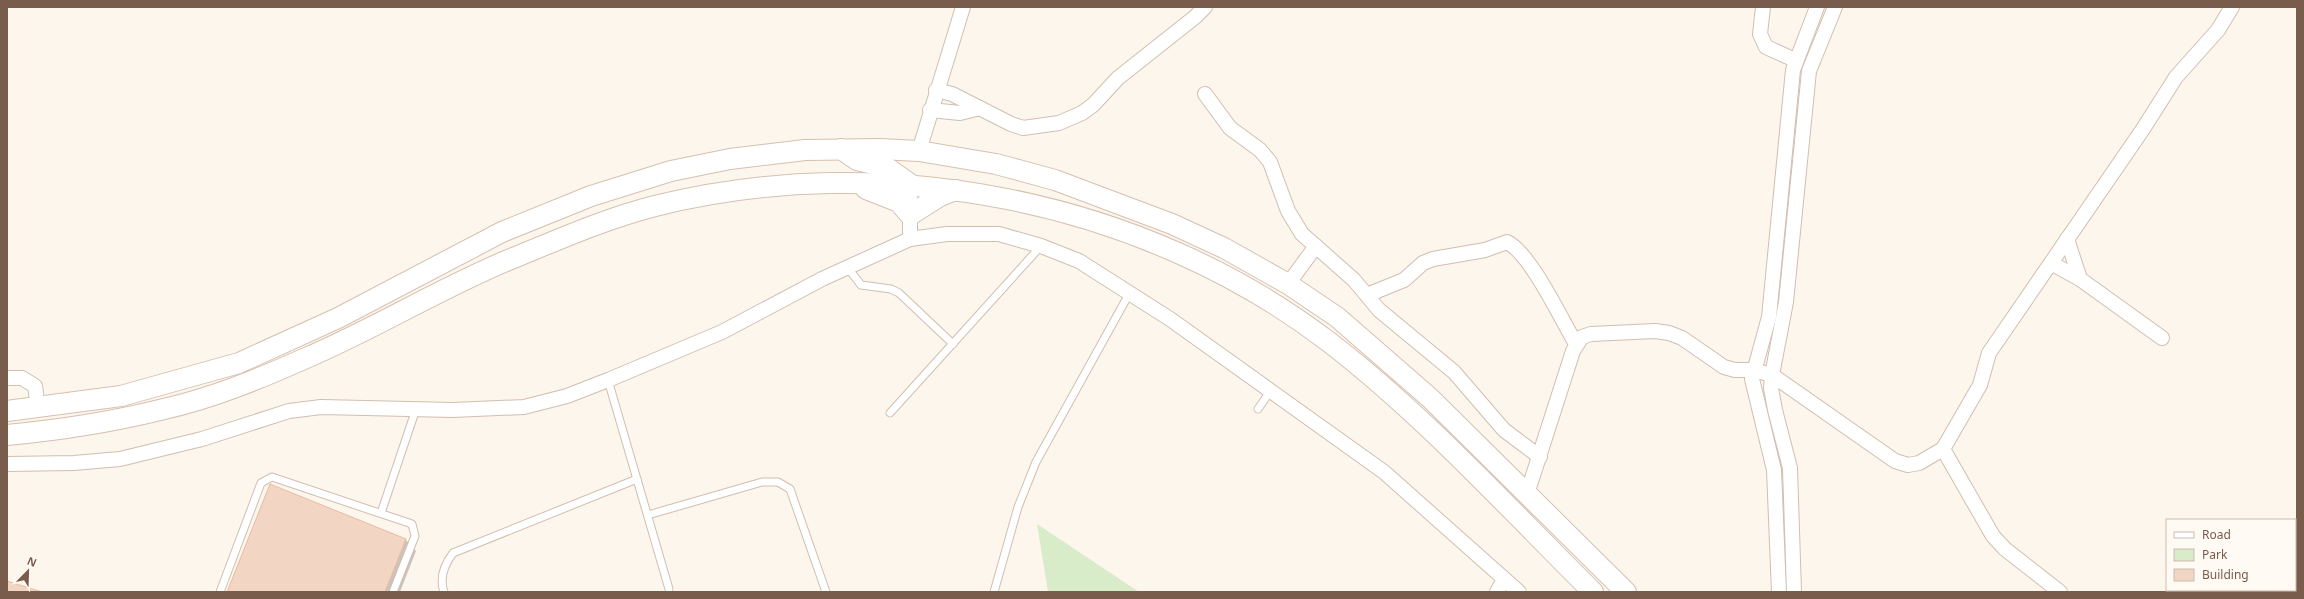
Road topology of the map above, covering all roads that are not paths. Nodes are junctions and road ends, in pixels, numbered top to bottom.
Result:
1 (963, 7) edge
2 (1205, 7) edge
3 (1763, 7) edge
4 (1817, 7) edge
5 (1835, 7) edge
6 (2232, 7) edge
7 (1795, 60) junction
8 (936, 90) junction
9 (1204, 94) dead end
10 (980, 108) junction
11 (930, 110) junction
12 (841, 149) junction
13 (919, 151) junction
14 (852, 184) junction
15 (910, 184) junction
16 (956, 190) junction
17 (910, 216) junction
18 (910, 239) junction
19 (2067, 239) junction
20 (1041, 246) junction
21 (1316, 246) junction
22 (2051, 263) junction
23 (848, 268) junction
24 (2080, 279) junction
25 (1288, 284) junction
26 (1129, 294) junction
27 (1367, 296) junction
28 (2162, 338) dead end
29 (953, 344) junction
30 (1576, 344) junction
31 (1753, 370) junction
32 (1772, 375) junction
33 (7, 378) edge
34 (608, 380) junction
35 (1271, 390) junction
36 (38, 408) junction
37 (416, 409) junction
38 (1258, 409) dead end
39 (7, 411) edge
40 (890, 413) dead end
41 (7, 435) edge
42 (1942, 449) junction
43 (1540, 457) junction
44 (7, 464) edge
45 (637, 479) junction
46 (1527, 494) junction
47 (380, 513) junction
48 (648, 515) junction
49 (1504, 579) junction
50 (669, 589) dead end
51 (220, 592) edge
52 (393, 592) edge
53 (444, 592) edge
54 (826, 592) edge
55 (994, 592) edge
56 (1497, 592) edge
57 (1519, 592) edge
58 (1592, 592) edge
59 (1626, 592) edge
60 (1779, 592) edge
61 (1794, 592) edge
62 (2060, 592) edge

1 - 8 street
2 - 10 street
3 - 7 street
4 - 7 street
5 - 32 street
6 - 19 street
7 - 31 street
8 - 10 street
8 - 11 street
9 - 21 street
10 - 11 street
11 - 13 street
12 - 13 main road
12 - 15 main road
12 - 36 main road
13 - 25 main road
14 - 15 main road
14 - 17 main road
14 - 41 main road
15 - 16 main road
15 - 17 street
16 - 17 main road
16 - 58 main road
17 - 18 street
18 - 20 street
18 - 23 street
19 - 22 street
19 - 24 street
20 - 26 street
20 - 29 lane
21 - 25 street
21 - 27 street
22 - 24 street
22 - 42 street
23 - 29 lane
23 - 34 street
24 - 28 street
25 - 46 main road
26 - 35 street
26 - 55 lane
27 - 30 street
27 - 43 street
29 - 40 lane
30 - 31 street
30 - 43 street
31 - 32 street
31 - 60 street
32 - 42 street
32 - 61 street
33 - 36 street
34 - 37 street
34 - 45 lane
35 - 38 lane
35 - 49 street
36 - 39 main road
37 - 44 street
37 - 47 lane
42 - 62 street
43 - 46 street
45 - 48 lane
45 - 53 lane
46 - 59 main road
47 - 51 lane
47 - 52 lane
48 - 50 lane
48 - 54 lane
49 - 56 street
49 - 57 street

